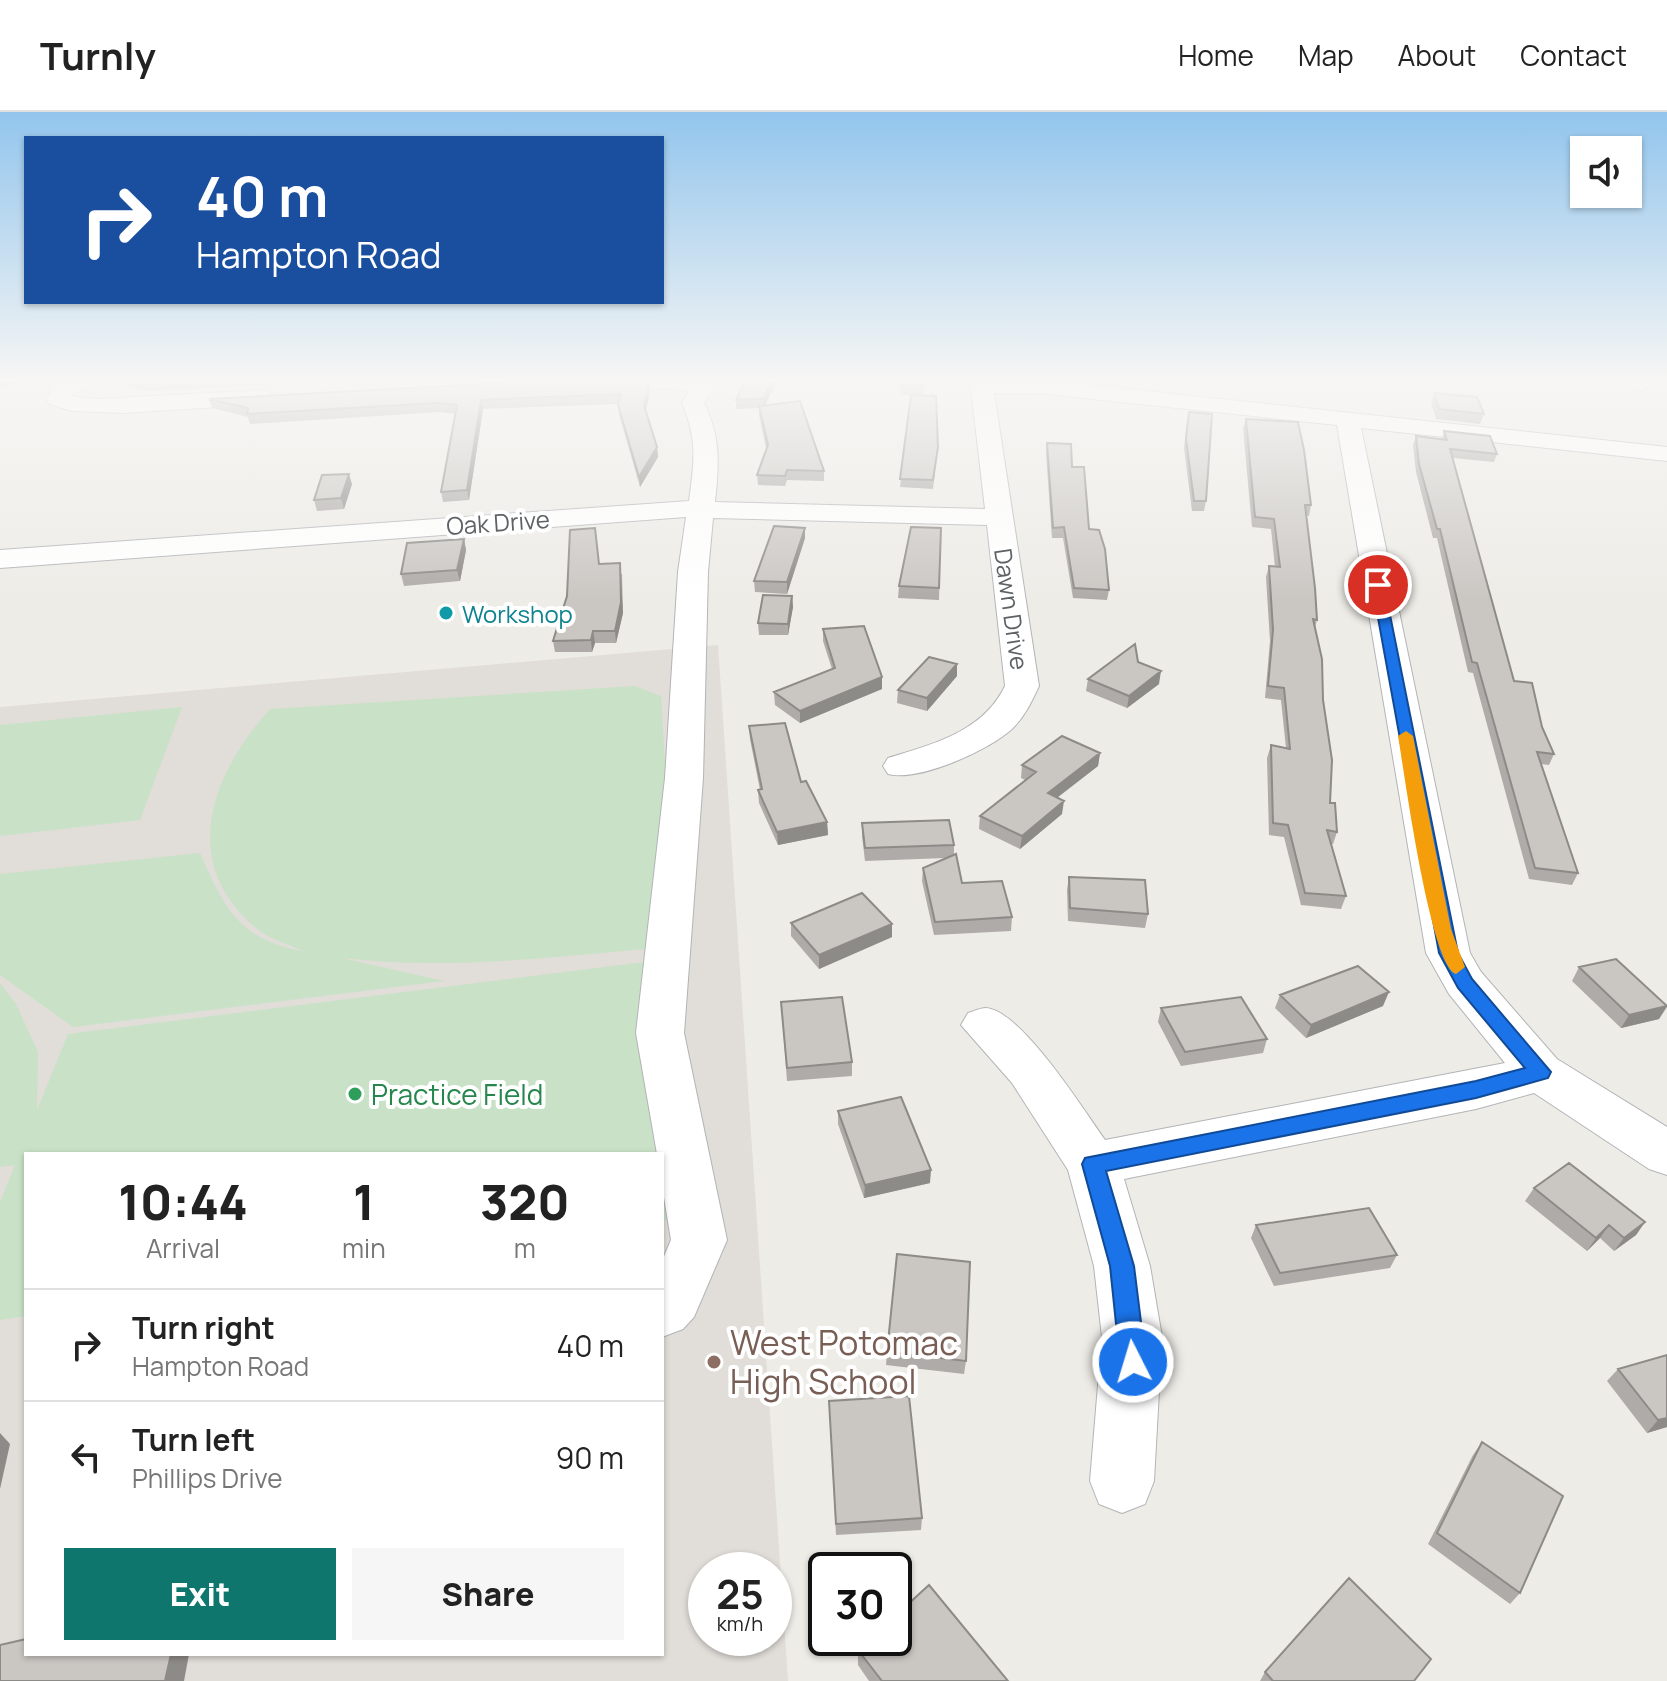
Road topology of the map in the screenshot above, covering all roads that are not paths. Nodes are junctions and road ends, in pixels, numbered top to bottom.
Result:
1 (706, 453) edge
2 (989, 453) edge
3 (1354, 453) edge
4 (700, 509) junction
5 (997, 517) junction
6 (0, 559) edge
7 (901, 766) dead end
8 (985, 1025) dead end
9 (1540, 1072) junction
10 (1667, 1154) edge
11 (1093, 1164) junction
12 (664, 1308) edge
13 (1122, 1481) dead end

1 - 4 street
2 - 5 street, Dawn Drive
3 - 9 street
4 - 5 street, Oak Drive
4 - 6 street, Oak Drive
4 - 12 street
5 - 7 street, Dawn Drive
8 - 11 street
9 - 10 street
9 - 11 street
11 - 13 street

